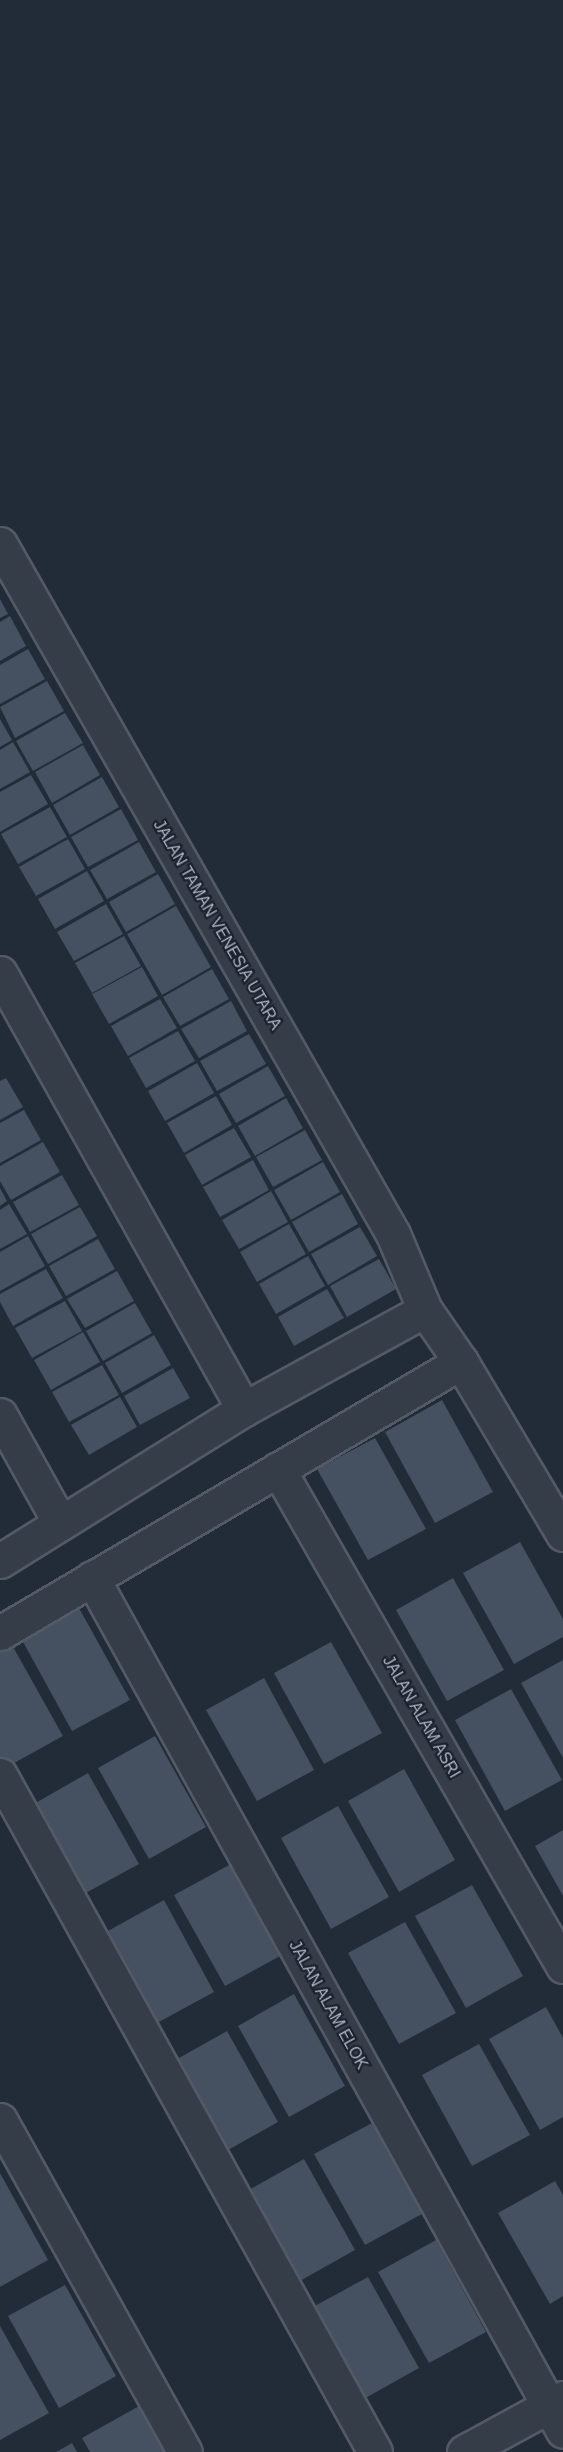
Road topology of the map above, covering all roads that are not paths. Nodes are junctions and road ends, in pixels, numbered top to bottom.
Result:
1 (0, 544) edge
2 (0, 972) edge
3 (425, 1310) junction
4 (461, 1362) junction
5 (244, 1409) junction
6 (0, 1415) edge
7 (278, 1469) junction
8 (60, 1523) junction
9 (563, 1534) edge
10 (0, 1561) edge
11 (92, 1578) junction
12 (0, 1633) edge
13 (0, 1775) edge
14 (563, 1966) edge
15 (0, 2120) edge
16 (558, 2412) edge
17 (185, 2452) edge
18 (375, 2452) edge
19 (464, 2452) edge

1 - 3 street, JALAN TAMAN VENESIA UTARA
2 - 5 street
3 - 4 street, JALAN TAMAN VENESIA UTARA
3 - 5 street
4 - 7 street
4 - 9 street, JALAN TAMAN VENESIA UTARA
5 - 8 street
6 - 8 street
7 - 11 street
7 - 14 street, JALAN ALAM ASRI
8 - 10 street
11 - 12 street
11 - 16 street, JALAN ALAM ELOK
13 - 18 street
15 - 17 street
16 - 19 street

